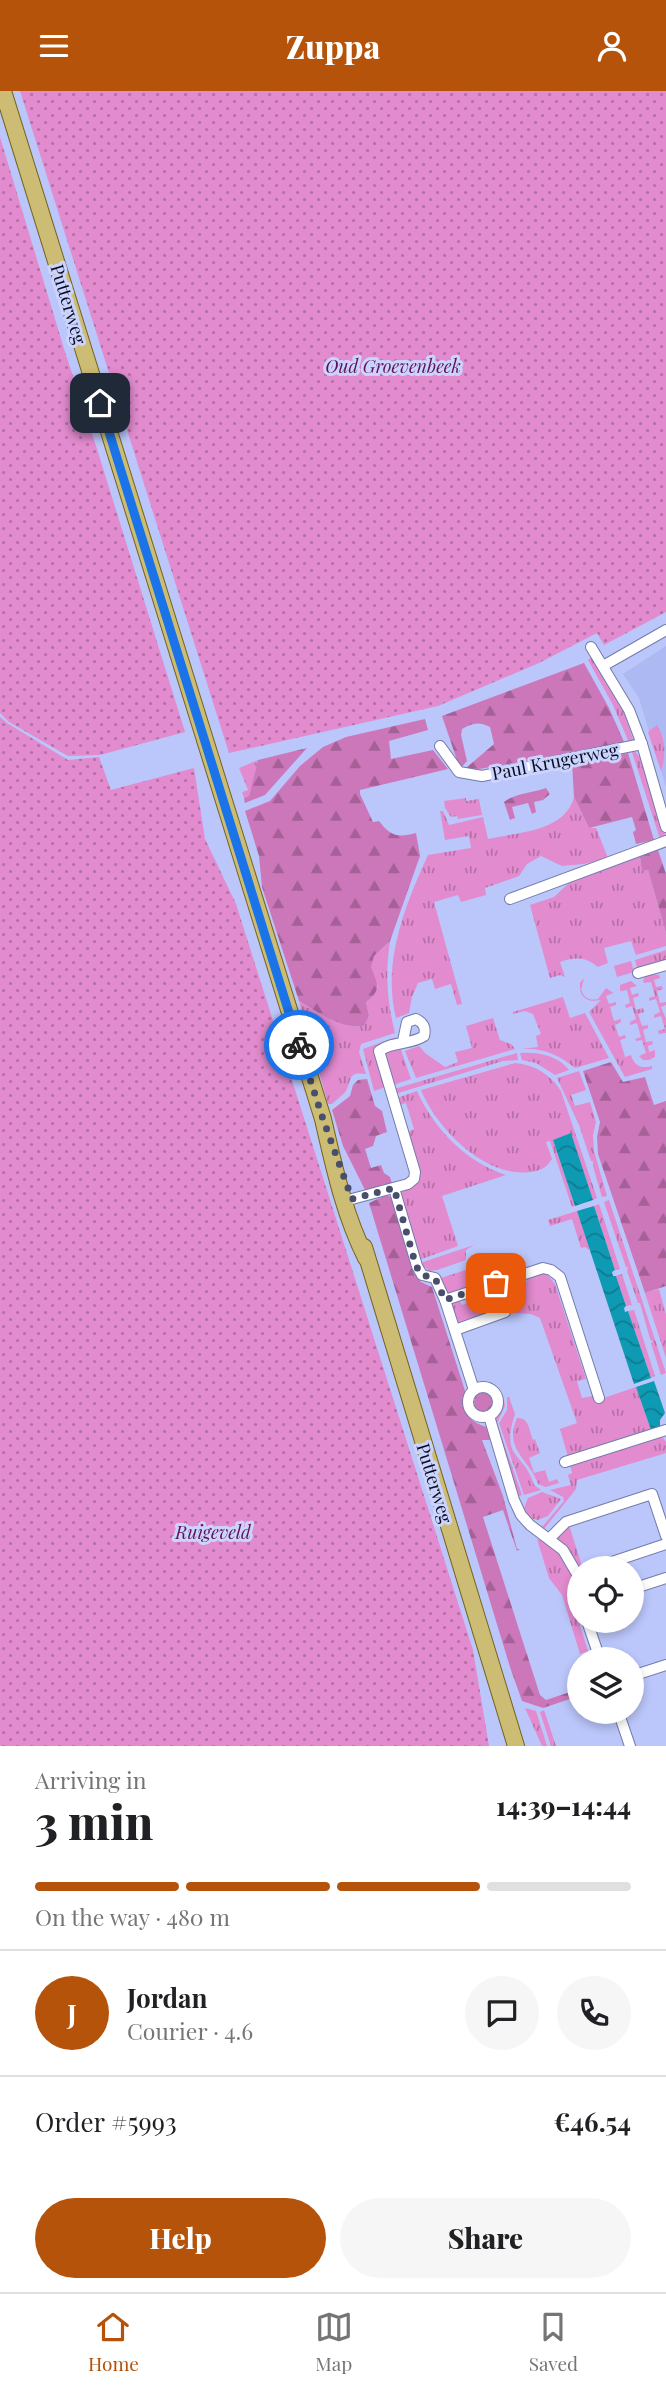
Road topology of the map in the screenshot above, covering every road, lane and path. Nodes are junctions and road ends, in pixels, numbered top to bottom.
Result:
1 (3, 91) edge
2 (666, 630) edge
3 (591, 646) dead end
4 (603, 666) junction
5 (642, 744) junction
6 (440, 746) dead end
7 (666, 827) edge
8 (666, 841) edge
9 (510, 899) dead end
10 (666, 965) edge
11 (638, 973) dead end
12 (403, 1041) dead end
13 (323, 1119) junction
14 (394, 1188) junction
15 (352, 1199) junction
16 (366, 1258) junction
17 (496, 1283) junction
18 (445, 1300) junction
19 (455, 1329) junction
20 (474, 1390) junction
21 (598, 1398) dead end
22 (489, 1416) junction
23 (666, 1430) edge
24 (565, 1461) dead end
25 (666, 1537) edge
26 (550, 1538) junction
27 (666, 1544) edge
28 (630, 1556) edge
29 (567, 1557) edge
30 (666, 1578) edge
31 (644, 1585) edge
32 (666, 1665) edge
33 (644, 1672) edge
34 (622, 1724) edge
35 (518, 1746) edge
36 (630, 1746) edge

1 - 13 main road, Putterweg
2 - 4 street
3 - 4 street, Paul Krugerweg
4 - 5 street, Paul Krugerweg
5 - 6 street, Paul Krugerweg
5 - 7 street, Paul Krugerweg
8 - 9 street
10 - 11 street
12 - 14 street
13 - 15 main road, Putterweg
13 - 16 main road, Putterweg
14 - 15 street
14 - 18 street
15 - 16 main road, Putterweg
16 - 35 main road, Putterweg
17 - 18 street
17 - 19 street
17 - 21 street
18 - 19 street
19 - 20 street
20 - 22 street
20 - 22 street
22 - 26 street
23 - 24 street
25 - 26 street
26 - 29 street
27 - 28 street
30 - 31 street
32 - 33 street
34 - 36 street

